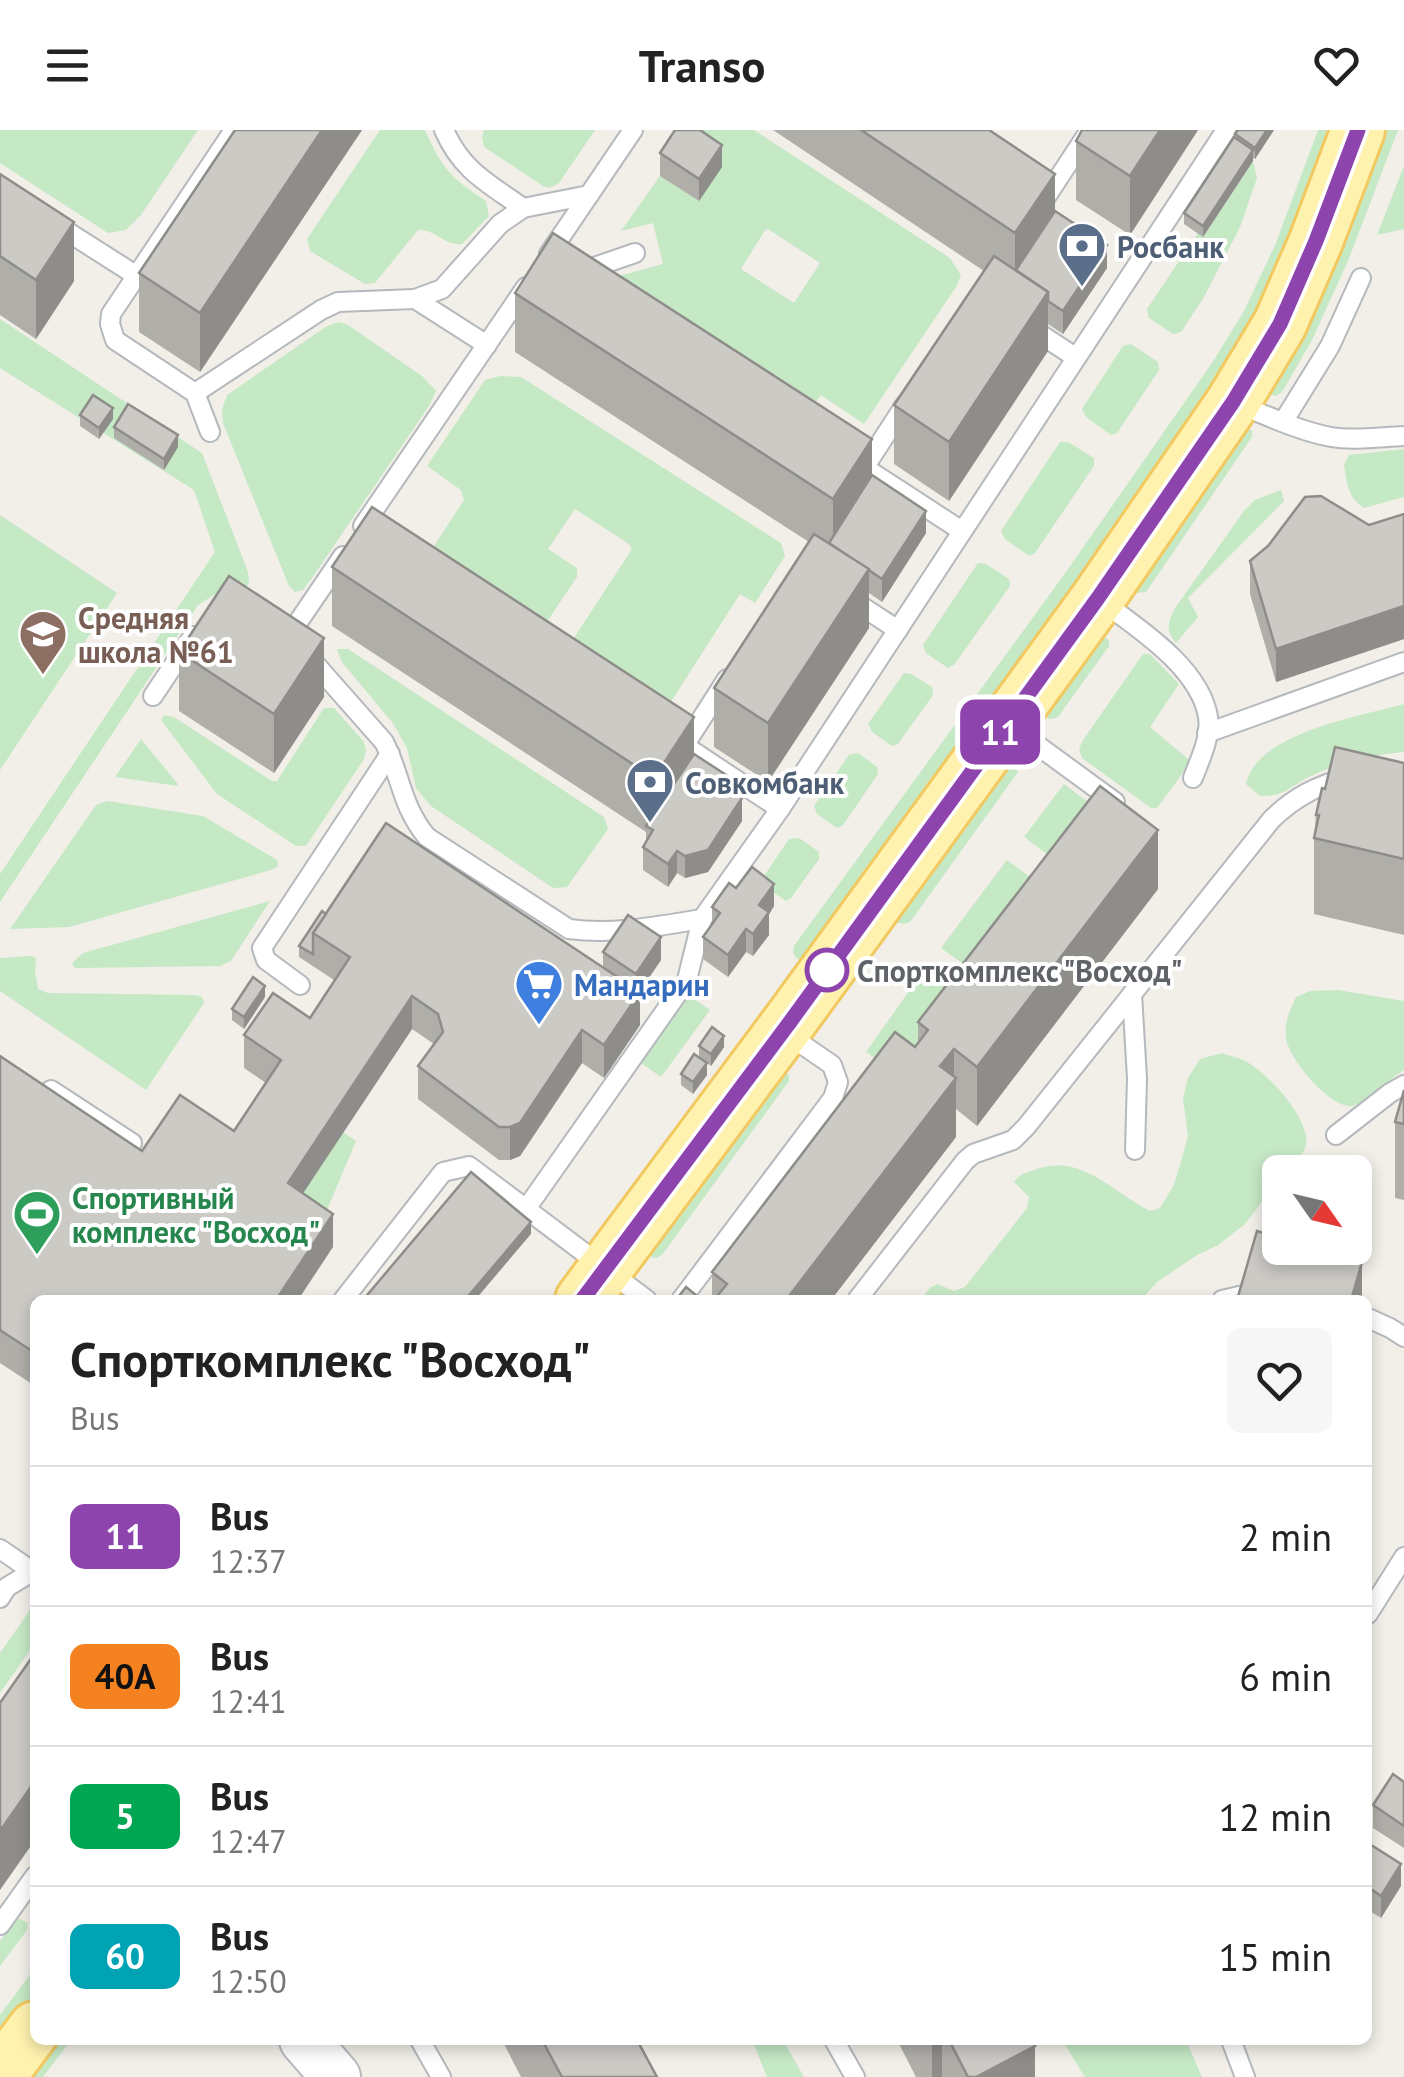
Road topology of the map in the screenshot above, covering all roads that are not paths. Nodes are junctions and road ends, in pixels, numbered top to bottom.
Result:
1 (234, 130) edge
2 (444, 130) edge
3 (633, 130) edge
4 (1090, 130) edge
5 (1226, 130) edge
6 (1358, 130) edge
7 (1030, 186) edge
8 (589, 195) junction
9 (523, 208) junction
10 (40, 214) edge
11 (634, 253) dead end
12 (545, 260) junction
13 (137, 276) junction
14 (1361, 278) dead end
15 (415, 299) junction
16 (1010, 313) edge
17 (487, 345) junction
18 (1075, 357) junction
19 (916, 389) edge
20 (194, 393) junction
21 (1233, 402) junction
22 (1283, 422) junction
23 (210, 432) dead end
24 (1404, 436) edge
25 (962, 530) junction
26 (831, 587) edge
27 (1098, 598) junction
28 (208, 615) edge
29 (898, 630) junction
30 (1404, 662) edge
31 (734, 668) edge
32 (153, 696) dead end
33 (1006, 723) junction
34 (657, 728) edge
35 (1207, 733) junction
36 (684, 746) junction
37 (390, 754) junction
38 (1372, 769) edge
39 (1192, 778) dead end
40 (780, 809) junction
41 (1126, 810) edge
42 (702, 920) junction
43 (300, 985) dead end
44 (1132, 994) junction
45 (783, 1031) junction
46 (33, 1079) edge
47 (1404, 1085) edge
48 (1336, 1136) dead end
49 (132, 1143) edge
50 (1135, 1150) dead end
51 (526, 1208) junction
52 (594, 1284) edge
53 (1286, 1290) edge
54 (347, 1295) edge
55 (630, 1295) edge
56 (685, 1295) edge
57 (862, 1295) edge
58 (1243, 1295) edge
59 (1372, 1320) edge
60 (1404, 1337) edge
61 (0, 1549) edge
62 (1404, 1557) edge
63 (30, 1568) edge
64 (30, 1572) edge
65 (0, 1598) edge
66 (1372, 1608) edge
67 (30, 1883) edge
68 (0, 1925) edge
69 (30, 2035) edge
70 (423, 2045) edge
71 (837, 2045) edge
72 (1233, 2045) edge
73 (0, 2075) edge
74 (441, 2077) edge
75 (856, 2077) edge
76 (1246, 2077) edge

1 - 13 lane
2 - 9 lane
3 - 8 lane
4 - 7 lane
5 - 18 lane
6 - 21 main road
8 - 9 lane
8 - 12 lane
9 - 15 lane
10 - 13 lane
11 - 12 lane
12 - 17 lane
13 - 20 lane
14 - 22 lane
15 - 17 lane
15 - 20 lane
16 - 18 lane
17 - 37 lane
18 - 25 lane
19 - 25 lane
20 - 23 lane
21 - 22 lane
21 - 27 main road
22 - 24 lane
25 - 29 lane
26 - 29 lane
27 - 33 main road
27 - 35 lane
28 - 32 lane
29 - 40 lane
30 - 35 lane
31 - 36 lane
33 - 41 lane
33 - 45 main road
34 - 36 lane
35 - 39 lane
36 - 40 lane
37 - 42 lane
37 - 43 lane
38 - 44 lane
40 - 42 lane
42 - 51 lane
44 - 50 lane
44 - 57 lane
45 - 52 main road
45 - 56 lane
46 - 49 lane
47 - 48 lane
51 - 52 lane
51 - 54 lane
52 - 55 lane
53 - 58 lane
59 - 60 lane
61 - 63 lane
62 - 66 lane
64 - 65 lane
67 - 68 lane
69 - 73 main road
70 - 74 lane
71 - 75 lane
72 - 76 lane

